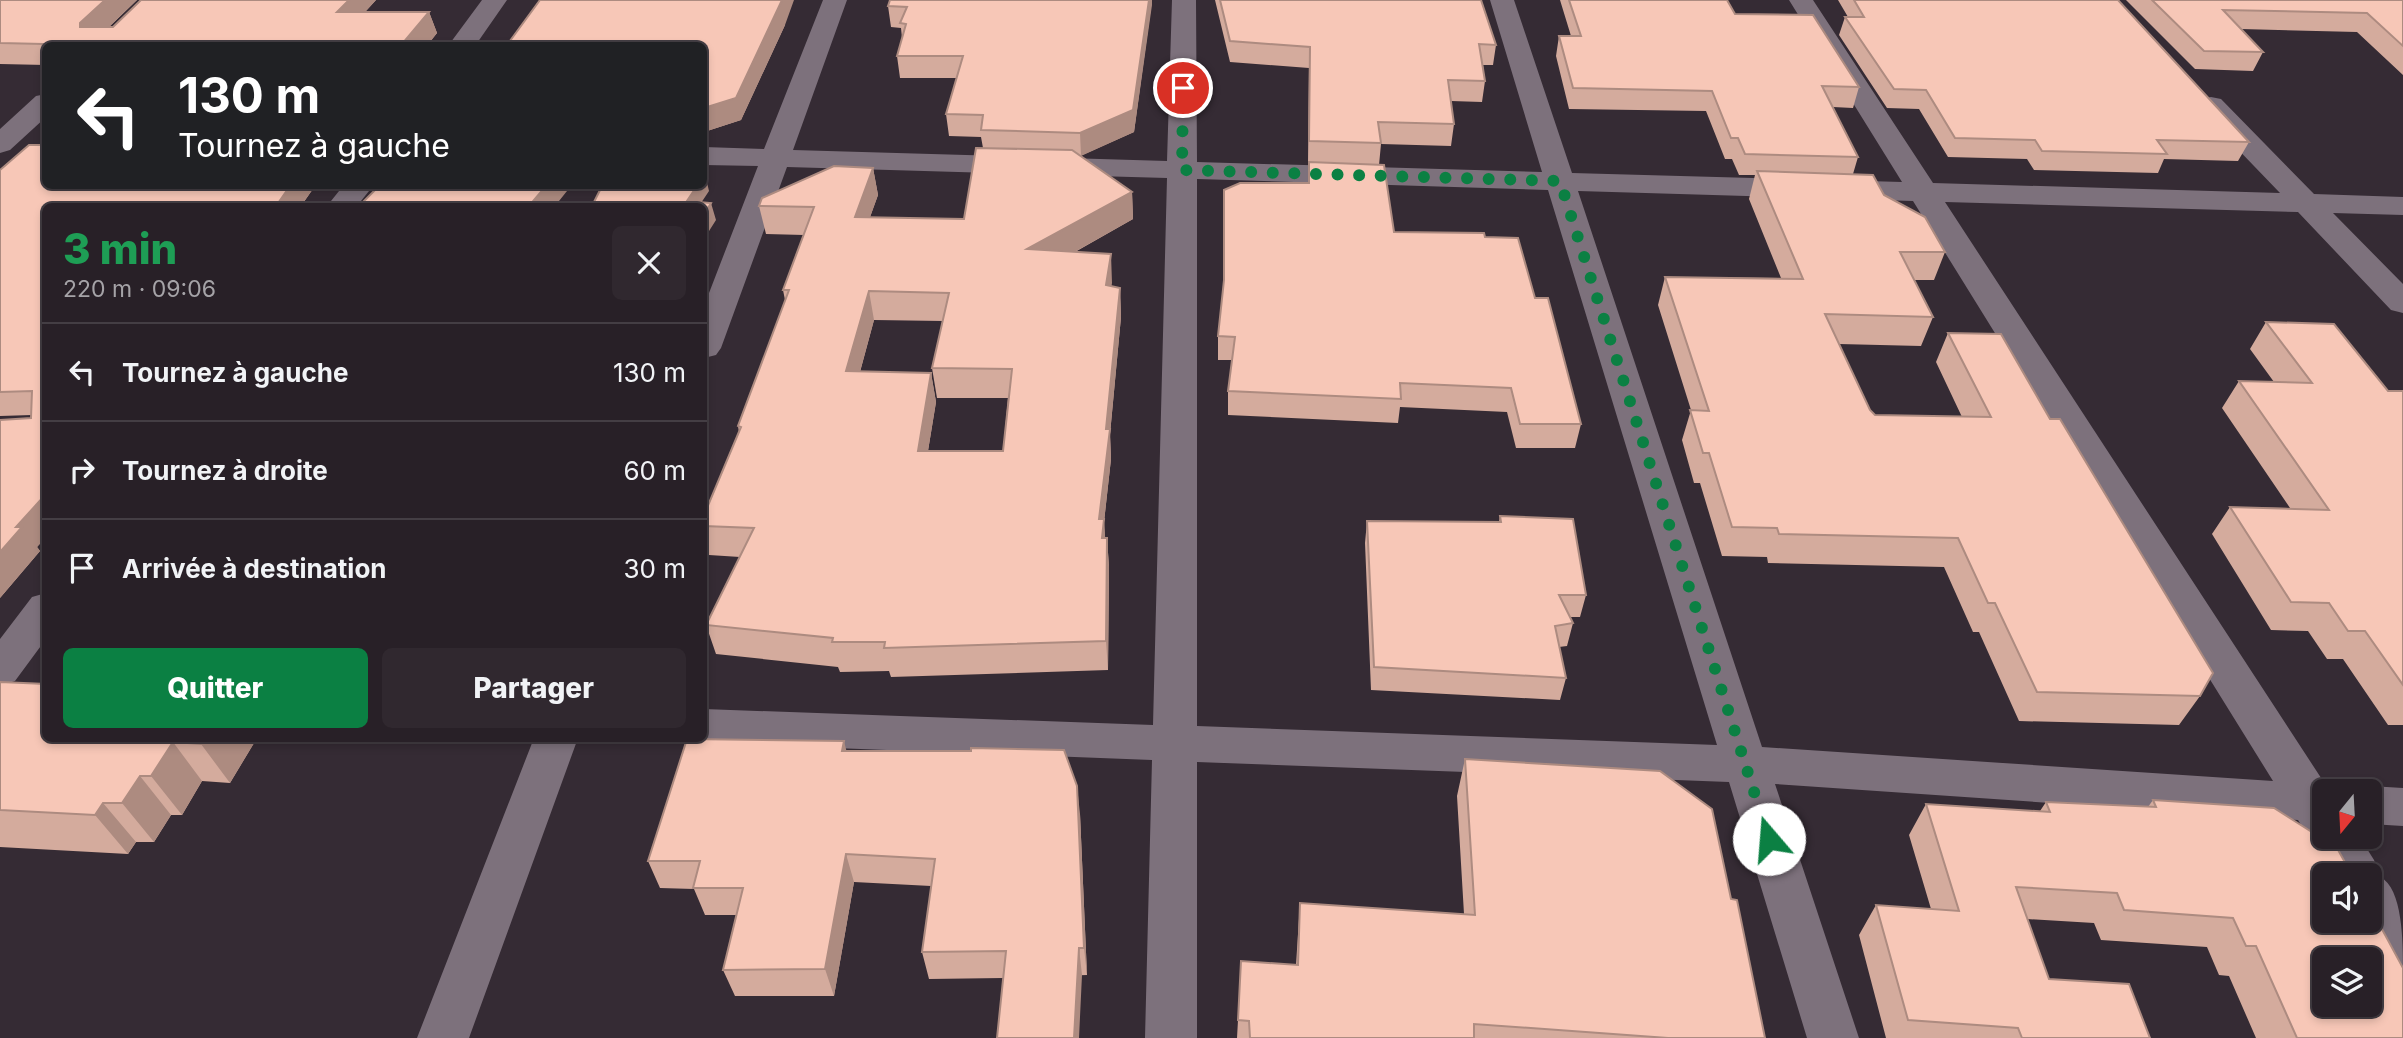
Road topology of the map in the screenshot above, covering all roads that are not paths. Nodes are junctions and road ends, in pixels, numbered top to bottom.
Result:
1 (495, 0) edge
2 (835, 0) edge
3 (1184, 0) edge
4 (1502, 0) edge
5 (1801, 0) edge
6 (464, 42) edge
7 (2192, 85) edge
8 (42, 105) edge
9 (42, 134) edge
10 (4, 136) edge
11 (707, 156) edge
12 (775, 159) junction
13 (1182, 170) junction
14 (1560, 181) junction
15 (356, 189) edge
16 (1923, 192) junction
17 (2305, 202) junction
18 (344, 203) edge
19 (2403, 206) edge
20 (2403, 303) edge
21 (707, 340) edge
22 (42, 617) edge
23 (11, 683) edge
24 (707, 726) edge
25 (554, 742) edge
26 (1175, 742) junction
27 (1746, 764) junction
28 (2312, 799) edge
29 (2382, 806) edge
30 (2403, 807) edge
31 (2312, 815) edge
32 (2382, 913) edge
33 (2403, 947) edge
34 (443, 1038) edge
35 (1171, 1038) edge
36 (1833, 1038) edge

1 - 6 street
2 - 12 street
3 - 13 street
4 - 14 street
5 - 16 street
7 - 17 street
8 - 10 street
9 - 10 street
11 - 12 street
12 - 13 street
12 - 21 street
13 - 14 street
13 - 26 street
14 - 16 street
14 - 27 street
15 - 18 street
16 - 17 street
16 - 28 street
17 - 19 street
17 - 20 street
22 - 23 street
24 - 26 street
25 - 34 street
26 - 27 street
26 - 35 street
27 - 31 street
27 - 36 street
29 - 30 street
32 - 33 street

